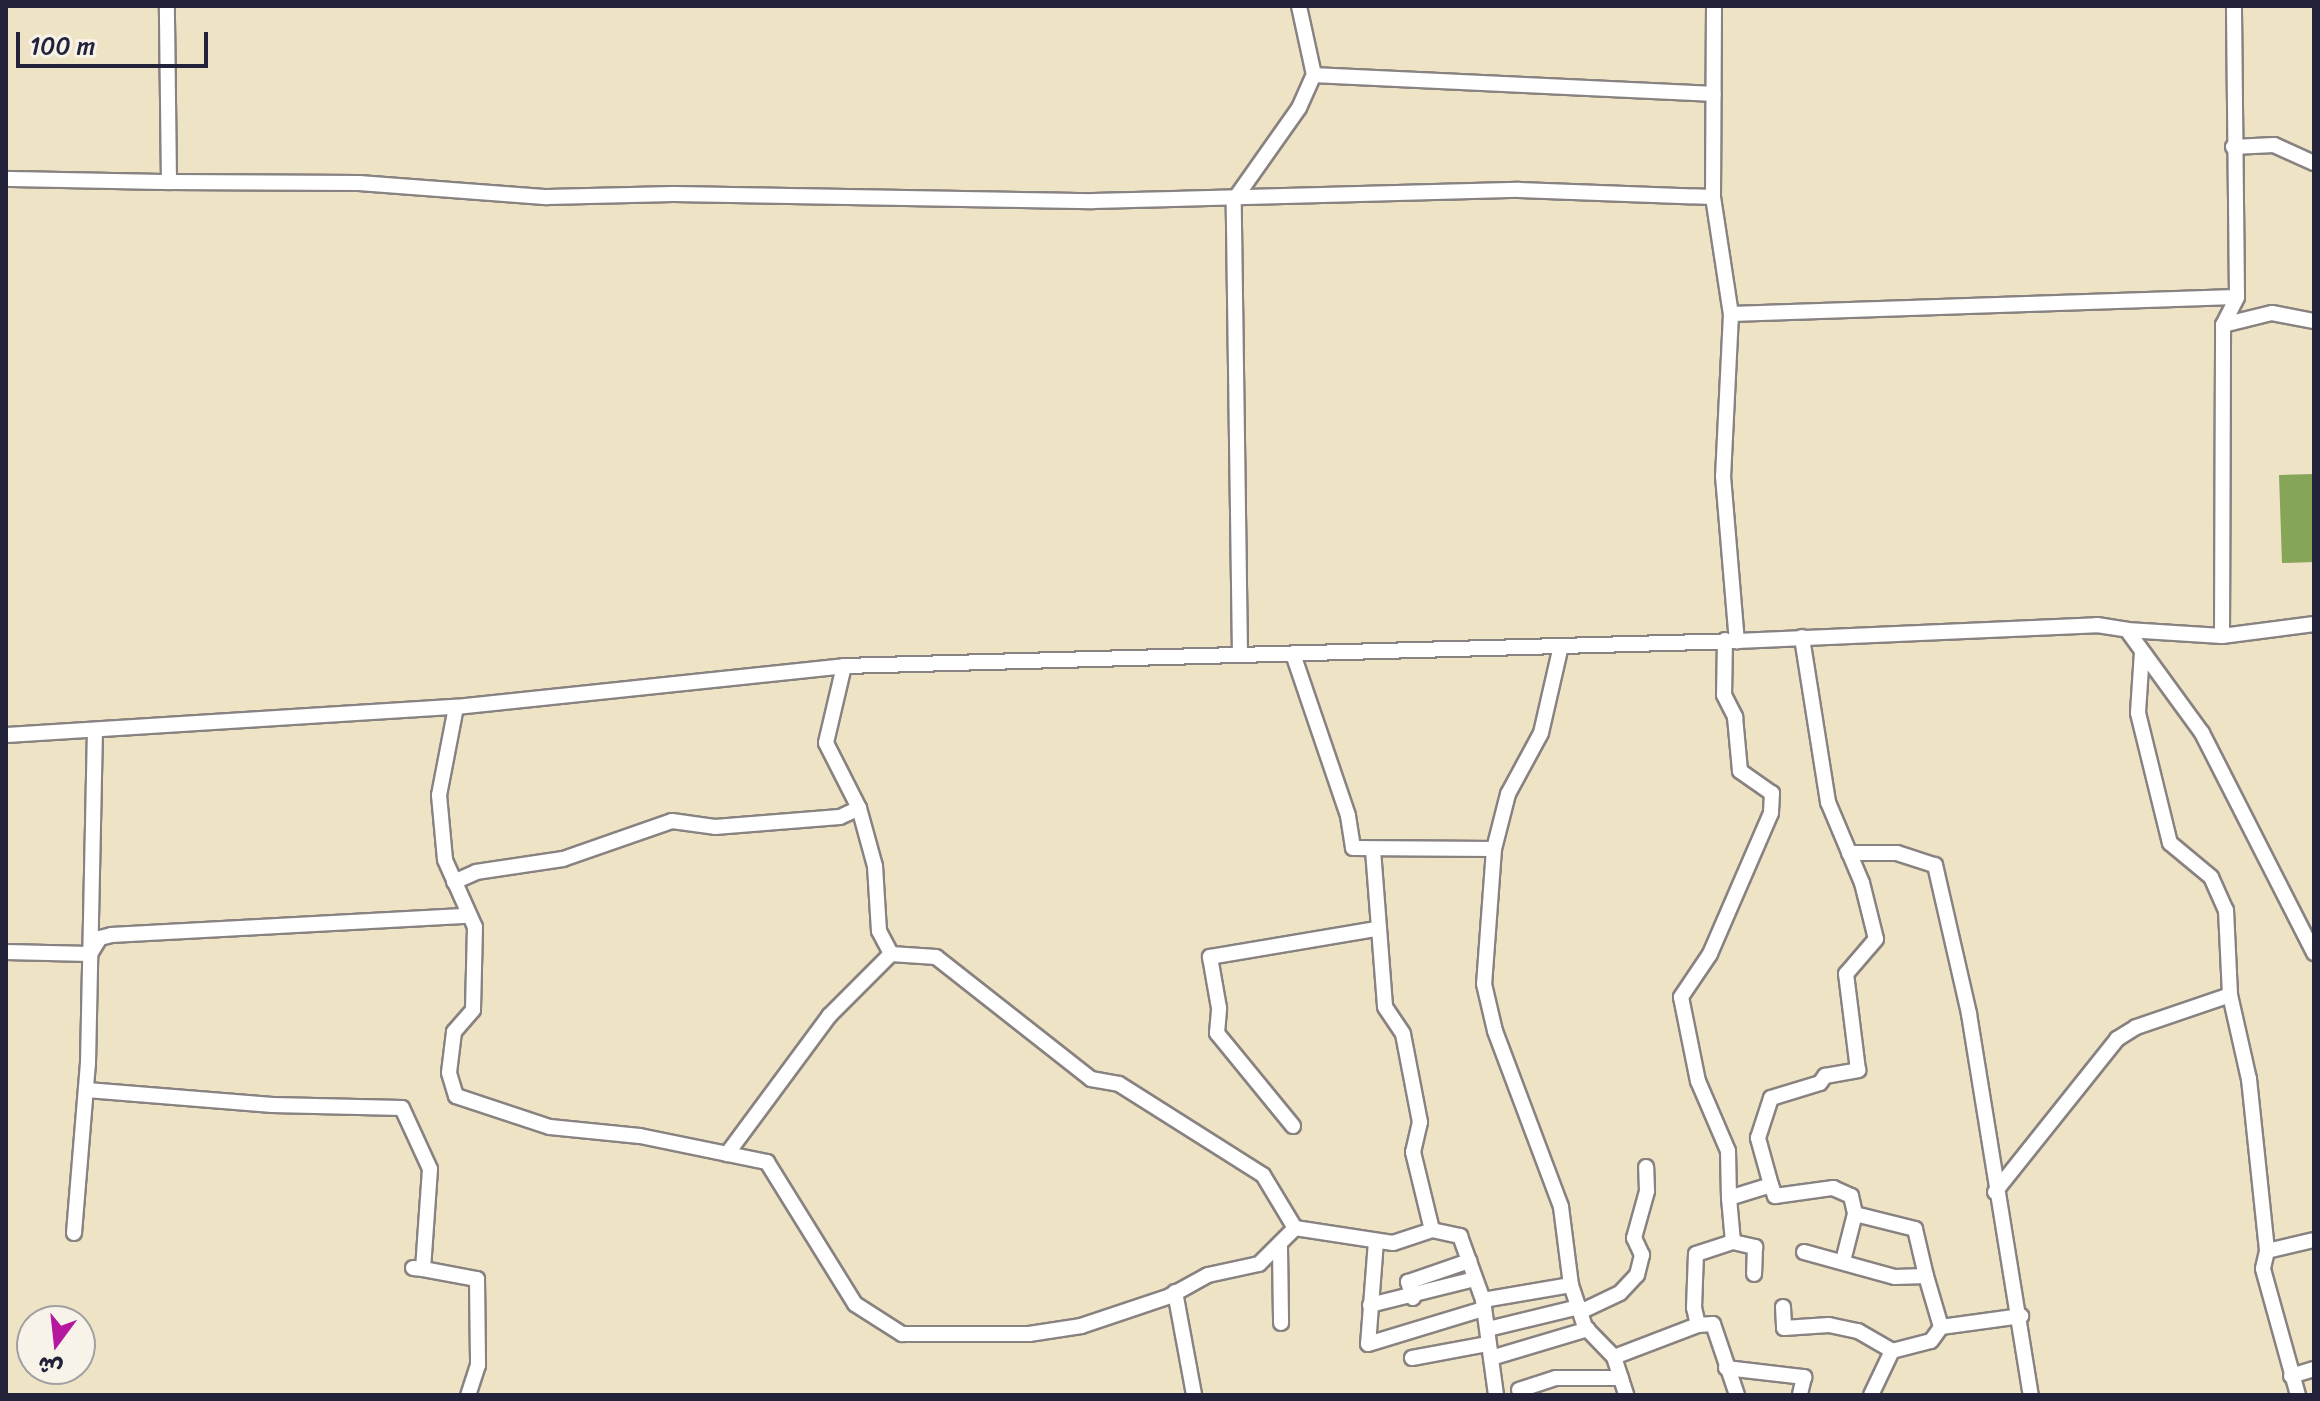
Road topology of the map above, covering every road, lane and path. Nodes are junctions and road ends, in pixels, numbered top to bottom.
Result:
1 (167, 6) edge
2 (1299, 6) edge
3 (1714, 6) edge
4 (2234, 6) edge
5 (1314, 75) junction
6 (1714, 94) junction
7 (2233, 147) junction
8 (2314, 163) edge
9 (6, 179) edge
10 (169, 182) junction
11 (1713, 197) junction
12 (1234, 200) junction
13 (2237, 297) junction
14 (1731, 314) junction
15 (2314, 321) edge
16 (2223, 325) junction
17 (2314, 624) edge
18 (2127, 630) junction
19 (2222, 636) junction
20 (1802, 637) junction
21 (1731, 640) junction
22 (1561, 646) junction
23 (2142, 652) junction
24 (1293, 654) junction
25 (1240, 655) junction
26 (844, 666) junction
27 (456, 707) junction
28 (95, 732) junction
29 (6, 735) edge
30 (859, 808) junction
31 (1494, 849) junction
32 (1373, 850) junction
33 (1849, 853) junction
34 (454, 882) junction
35 (467, 916) junction
36 (1376, 929) junction
37 (6, 952) edge
38 (2314, 953) edge
39 (90, 954) junction
40 (891, 954) junction
41 (2230, 995) junction
42 (87, 1090) junction
43 (1293, 1126) dead end
44 (727, 1154) junction
45 (1646, 1167) dead end
46 (1771, 1185) junction
47 (1995, 1192) junction
48 (1729, 1198) junction
49 (1855, 1214) junction
50 (1295, 1228) junction
51 (1432, 1230) junction
52 (74, 1233) dead end
53 (2314, 1240) edge
54 (1376, 1241) junction
55 (1733, 1242) junction
56 (1280, 1247) junction
57 (2267, 1251) junction
58 (1804, 1252) dead end
59 (1469, 1261) junction
60 (1843, 1261) junction
61 (1754, 1274) dead end
62 (1926, 1276) junction
63 (1475, 1279) junction
64 (1571, 1285) junction
65 (1175, 1292) junction
66 (1413, 1298) junction
67 (1483, 1304) junction
68 (1370, 1305) junction
69 (1783, 1307) dead end
70 (1580, 1309) junction
71 (2021, 1316) junction
72 (1281, 1323) dead end
73 (1698, 1325) junction
74 (1941, 1327) junction
75 (1488, 1329) junction
76 (1588, 1329) junction
77 (1489, 1351) junction
78 (1892, 1351) junction
79 (1614, 1357) junction
80 (1412, 1358) dead end
81 (1726, 1368) junction
82 (2314, 1369) edge
83 (2291, 1376) junction
84 (1621, 1378) junction
85 (1519, 1390) dead end
86 (468, 1395) edge
87 (1194, 1395) edge
88 (1496, 1395) edge
89 (1626, 1395) edge
90 (1737, 1395) edge
91 (1800, 1395) edge
92 (1871, 1395) edge
93 (2031, 1395) edge
94 (2298, 1395) edge

1 - 10 street
2 - 5 street
3 - 6 street
4 - 7 street
5 - 6 street
5 - 12 street
6 - 11 street
7 - 8 street
7 - 13 street
9 - 10 street
10 - 12 street
11 - 12 street
11 - 14 street
12 - 25 street
13 - 14 street
13 - 16 street
14 - 21 street
15 - 16 street
16 - 19 street
17 - 19 street
18 - 19 street
18 - 20 street
18 - 23 street
20 - 21 street
20 - 33 street
21 - 22 street
21 - 48 street
22 - 24 street
22 - 31 street
23 - 38 street
23 - 41 street
24 - 25 street
24 - 32 street
25 - 26 street
26 - 27 street
26 - 30 street
27 - 28 street
27 - 34 street
28 - 29 street
28 - 39 street
30 - 34 street
30 - 40 street
31 - 32 street
31 - 64 street
32 - 36 street
33 - 46 street
33 - 47 street
34 - 35 street
35 - 39 street
35 - 44 street
36 - 43 street
36 - 51 street
37 - 39 street
39 - 42 street
40 - 44 street
40 - 50 street
41 - 47 street
41 - 57 street
42 - 52 street
42 - 86 street
44 - 65 street
45 - 70 street
46 - 48 street
46 - 49 street
47 - 71 street
48 - 55 street
49 - 60 street
49 - 62 street
50 - 54 street
50 - 56 street
51 - 54 street
51 - 59 street
53 - 57 street
54 - 68 street
55 - 61 street
55 - 73 street
56 - 65 street
56 - 72 street
57 - 83 street
58 - 60 street
59 - 63 street
59 - 66 street
60 - 62 street
62 - 74 street
63 - 66 street
63 - 67 street
64 - 67 street
64 - 70 street
65 - 87 street
66 - 68 street
67 - 68 street
67 - 75 street
69 - 78 street
70 - 75 street
70 - 76 street
71 - 74 street
71 - 93 street
73 - 79 street
73 - 81 street
74 - 78 street
75 - 77 street
76 - 77 street
76 - 79 street
77 - 80 street
77 - 88 street
78 - 92 street
79 - 84 street
81 - 90 street
81 - 91 street
82 - 83 street
83 - 94 street
84 - 85 street
84 - 89 street

